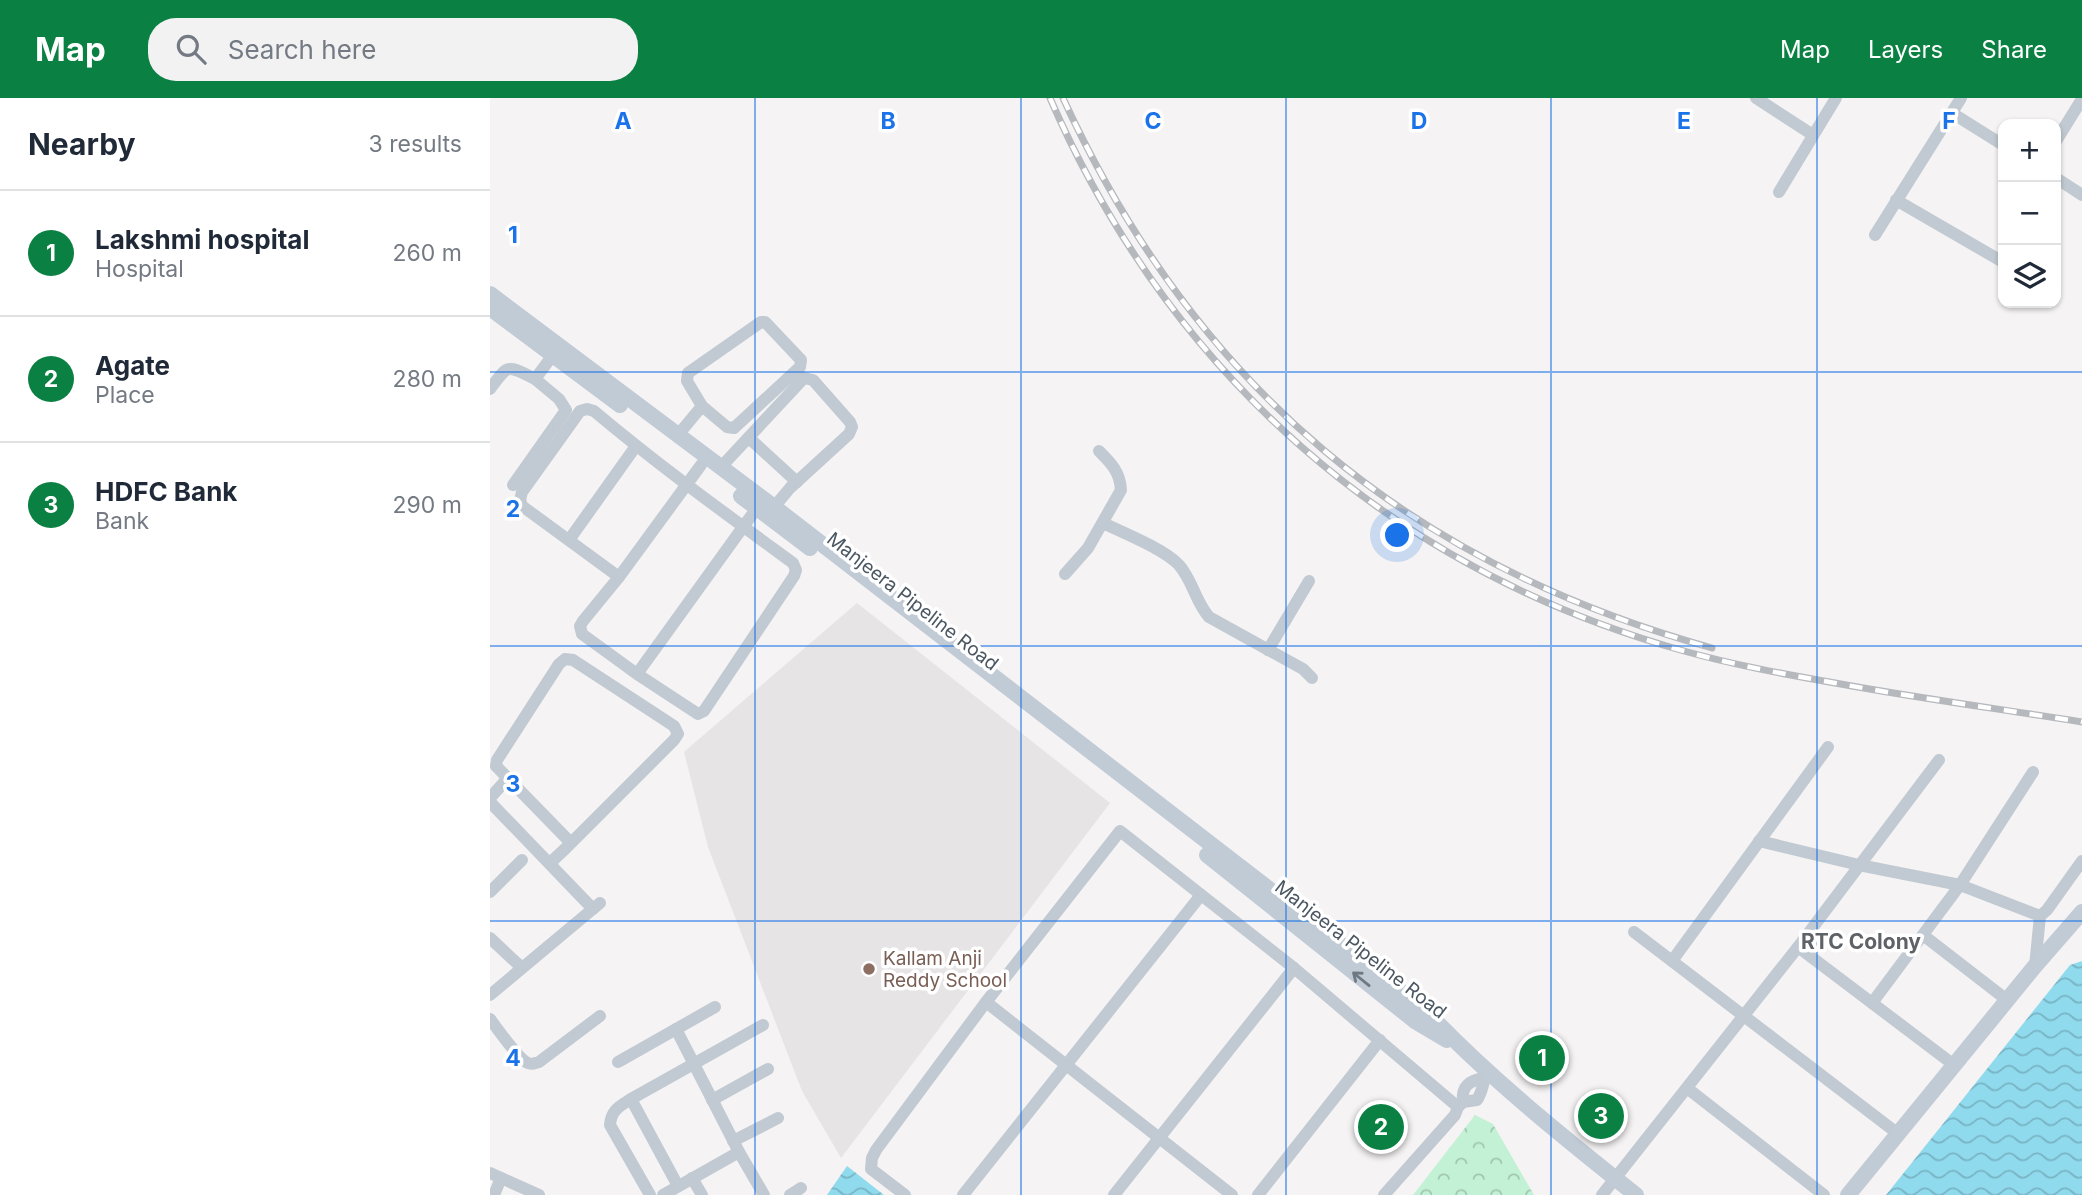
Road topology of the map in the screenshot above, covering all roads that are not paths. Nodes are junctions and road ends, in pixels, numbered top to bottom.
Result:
1 (1756, 98) edge
2 (1836, 98) edge
3 (1961, 98) edge
4 (2082, 99) edge
5 (1952, 113) junction
6 (2061, 133) edge
7 (1813, 135) junction
8 (1998, 142) edge
9 (2061, 181) edge
10 (1779, 192) dead end
11 (2082, 195) edge
12 (1896, 201) junction
13 (1875, 235) dead end
14 (1998, 258) edge
15 (490, 294) edge
16 (490, 308) edge
17 (526, 327) junction
18 (554, 355) junction
19 (535, 379) junction
20 (490, 389) edge
21 (702, 406) junction
22 (678, 435) junction
23 (749, 438) junction
24 (636, 446) junction
25 (1099, 451) dead end
26 (701, 465) junction
27 (721, 467) junction
28 (797, 482) junction
29 (513, 485) dead end
30 (687, 485) junction
31 (774, 507) junction
32 (757, 508) junction
33 (1103, 523) junction
34 (743, 527) junction
35 (569, 540) junction
36 (1065, 574) dead end
37 (619, 578) junction
38 (1309, 581) dead end
39 (1268, 650) junction
40 (637, 674) junction
41 (1312, 678) dead end
42 (1828, 747) dead end
43 (1939, 760) dead end
44 (2033, 772) dead end
45 (507, 779) junction
46 (490, 800) edge
47 (1759, 841) junction
48 (571, 843) junction
49 (522, 860) dead end
50 (2082, 861) edge
51 (550, 863) junction
52 (1859, 865) junction
53 (1960, 885) junction
54 (490, 892) edge
55 (1201, 895) junction
56 (2082, 912) edge
57 (2040, 916) junction
58 (1634, 932) dead end
59 (1923, 935) junction
60 (490, 938) edge
61 (1798, 947) junction
62 (1672, 961) junction
63 (2035, 966) junction
64 (522, 968) junction
65 (1294, 968) junction
66 (490, 995) edge
67 (2007, 1000) junction
68 (986, 1002) junction
69 (1872, 1003) junction
70 (715, 1007) dead end
71 (1744, 1014) junction
72 (600, 1016) dead end
73 (490, 1019) edge
74 (764, 1025) dead end
75 (676, 1029) junction
76 (1380, 1040) junction
77 (1463, 1050) junction
78 (618, 1062) dead end
79 (694, 1065) junction
80 (1066, 1065) junction
81 (1954, 1065) junction
82 (768, 1069) dead end
83 (1486, 1076) junction
84 (1688, 1088) junction
85 (631, 1100) junction
86 (712, 1100) junction
87 (1461, 1104) junction
88 (778, 1118) dead end
89 (1897, 1133) junction
90 (1159, 1138) junction
91 (736, 1146) junction
92 (496, 1176) edge
93 (692, 1178) junction
94 (1615, 1178) junction
95 (678, 1186) junction
96 (494, 1195) edge
97 (539, 1195) edge
98 (650, 1195) edge
99 (663, 1195) edge
100 (702, 1195) edge
101 (764, 1195) edge
102 (905, 1195) edge
103 (963, 1195) edge
104 (1114, 1195) edge
105 (1232, 1195) edge
106 (1258, 1195) edge
107 (1384, 1195) edge
108 (1602, 1195) edge
109 (1636, 1195) edge
110 (1824, 1195) edge
111 (1848, 1195) edge

1 - 7 street
2 - 7 street
3 - 5 street
4 - 6 street
5 - 8 street
5 - 12 street
7 - 10 street
9 - 11 street
12 - 13 street
12 - 14 street
15 - 17 main road, Manjeera Pipeline Road
16 - 17 main road, Manjeera Pipeline Road
17 - 18 main road, Manjeera Pipeline Road
17 - 22 main road, Manjeera Pipeline Road
18 - 19 street
18 - 26 main road, Manjeera Pipeline Road
19 - 20 street
19 - 29 street
21 - 21 street
21 - 22 street
22 - 27 main road, Manjeera Pipeline Road
23 - 27 street
23 - 28 street
23 - 28 street
24 - 30 street
24 - 35 street
24 - 35 street
25 - 33 street
26 - 30 street
26 - 32 main road, Manjeera Pipeline Road
27 - 31 main road, Manjeera Pipeline Road
28 - 31 street
30 - 34 street
30 - 37 street
31 - 77 main road, Manjeera Pipeline Road
32 - 34 street
77 -> 32 main road, Manjeera Pipeline Road
33 - 36 street
33 - 39 street
34 - 40 street
34 - 40 street
35 - 37 street
37 - 40 street
38 - 39 street
39 - 41 street
42 - 47 street
43 - 52 street
44 - 53 street
45 - 46 street
45 - 48 street
45 - 48 street
46 - 51 street
47 - 52 street
47 - 62 street
48 - 51 street
49 - 54 street
50 - 57 street
51 - 64 street
52 - 53 street
52 - 61 street
53 - 57 street
53 - 59 street
55 - 65 street
55 - 68 street
55 - 80 street
56 - 63 main road
57 - 63 street
58 - 62 street
59 - 67 street
59 - 69 street
60 - 64 street
61 - 69 street
61 - 71 street
62 - 71 street
63 - 67 main road
64 - 66 street
65 - 76 street
65 - 90 street
67 - 81 main road
68 - 80 street
68 - 102 street
69 - 81 street
70 - 75 street
71 - 84 street
71 - 89 street
72 - 73 street
74 - 79 street
75 - 78 street
75 - 79 street
76 - 87 street
76 - 106 street
77 - 83 main road
79 - 85 street
79 - 86 street
80 - 90 street
80 - 103 street
81 - 89 main road
82 - 86 street
83 - 87 street
83 - 94 main road
84 - 94 street
84 - 110 street
85 - 95 street
85 - 98 street
86 - 91 street
87 - 107 street
88 - 91 street
89 - 111 main road
90 - 104 street
90 - 105 street
91 - 93 street
91 - 101 street
92 - 96 street
92 - 97 street
93 - 95 street
93 - 100 street
94 - 108 street
94 - 109 main road
95 - 99 street

